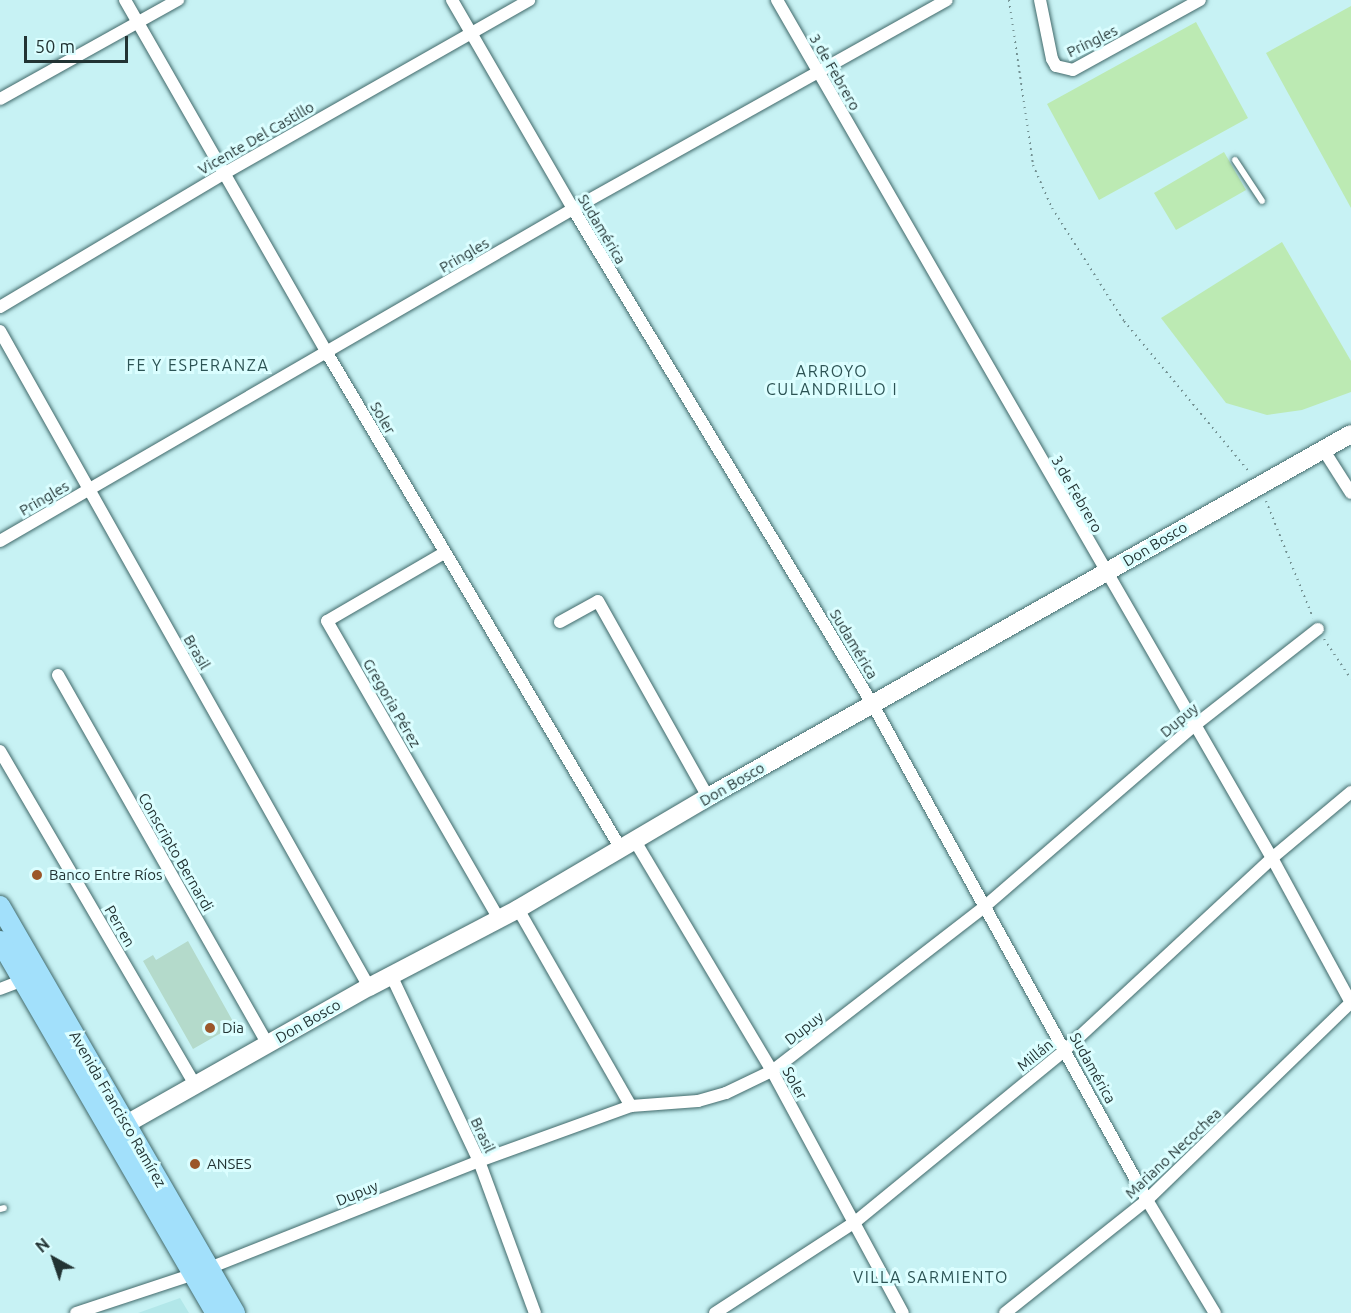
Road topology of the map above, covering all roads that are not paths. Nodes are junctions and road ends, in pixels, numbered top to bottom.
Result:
1 (125, 0) edge
2 (178, 0) edge
3 (452, 0) edge
4 (529, 0) edge
5 (777, 0) edge
6 (947, 0) edge
7 (1040, 0) edge
8 (1200, 0) edge
9 (138, 23) junction
10 (471, 32) junction
11 (818, 72) junction
12 (0, 99) edge
13 (1235, 160) dead end
14 (225, 173) junction
15 (1262, 201) dead end
16 (573, 209) junction
17 (0, 307) edge
18 (0, 331) edge
19 (327, 353) junction
20 (1351, 434) edge
21 (1323, 449) junction
22 (88, 490) junction
23 (1351, 493) edge
24 (0, 541) edge
25 (444, 553) junction
26 (1106, 573) junction
27 (560, 622) dead end
28 (1317, 629) road end
29 (58, 675) dead end
30 (873, 705) junction
31 (1195, 725) junction
32 (0, 751) edge
33 (1351, 792) edge
34 (708, 797) junction
35 (628, 845) junction
36 (1272, 858) junction
37 (0, 906) edge
38 (984, 907) junction
39 (518, 909) junction
40 (499, 919) junction
41 (0, 941) edge
42 (391, 975) junction
43 (31, 977) junction
44 (369, 987) junction
45 (0, 989) edge
46 (1351, 1002) edge
47 (268, 1044) junction
48 (1066, 1049) junction
49 (772, 1071) junction
50 (196, 1086) junction
51 (631, 1106) junction
52 (120, 1128) junction
53 (479, 1161) junction
54 (1147, 1200) junction
55 (855, 1222) junction
56 (202, 1271) junction
57 (76, 1313) edge
58 (216, 1313) edge
59 (235, 1313) edge
60 (534, 1313) edge
61 (715, 1313) edge
62 (903, 1313) edge
63 (1005, 1313) edge
64 (1215, 1313) edge

1 - 9 street, Soler
2 - 9 street
3 - 10 street, Sudamérica
4 - 10 street, Vicente Del Castillo
5 - 11 street, 3 de Febrero
6 - 11 street, Pringles
7 - 8 street, Pringles
9 - 12 street
9 - 14 street, Soler
10 - 14 street, Vicente Del Castillo
10 - 16 street, Sudamérica
11 - 16 street, Pringles
11 - 26 street, 3 de Febrero
13 - 15 lane
14 - 17 street, Vicente Del Castillo
14 - 19 street, Soler
16 - 19 street, Pringles
16 - 30 street, Sudamérica
18 - 22 street, Brasil
19 - 22 street, Pringles
19 - 25 street, Soler
20 - 21 main road, Don Bosco
21 - 23 street
21 - 26 main road, Don Bosco
22 - 24 street, Pringles
22 - 44 street, Brasil
25 - 35 street, Soler
25 - 40 street, Gregoria Pérez
26 - 30 main road, Don Bosco
26 - 31 street, 3 de Febrero
27 - 34 street
28 - 31 street, Dupuy
29 - 47 street, Conscripto Bernardi
30 - 34 main road, Don Bosco
30 - 38 street, Sudamérica
31 - 36 street, 3 de Febrero
31 - 38 street, Dupuy
32 - 50 street, Perren
33 - 36 street, Millán
34 - 35 main road, Don Bosco
35 - 39 main road, Don Bosco
35 - 49 street, Soler
36 - 46 street, 3 de Febrero
36 - 48 street, Millán
37 - 43 main road, Avenida Francisco Ramírez
38 - 48 street, Sudamérica
38 - 49 street, Dupuy
39 - 40 main road, Don Bosco
39 - 51 street
40 - 42 main road, Don Bosco
41 - 43 main road, Avenida Francisco Ramírez
42 - 44 main road, Don Bosco
42 - 53 street, Brasil
43 - 45 street
43 - 52 main road, Avenida Francisco Ramírez
44 - 47 main road, Don Bosco
46 - 54 street, Mariano Necochea
47 - 50 main road, Don Bosco
48 - 54 street, Sudamérica
48 - 55 street, Millán
49 - 51 street, Dupuy
49 - 55 street, Soler
50 - 52 main road, Don Bosco
51 - 53 street, Dupuy
52 - 56 main road, Avenida Francisco Ramírez
53 - 56 street, Dupuy
53 - 60 street, Brasil
54 - 63 street, Mariano Necochea
54 - 64 street, Sudamérica
55 - 61 street, Millán
55 - 62 street, Soler
56 - 57 street, Dupuy
56 - 58 main road, Avenida Francisco Ramírez
56 - 59 main road, Avenida Francisco Ramírez

